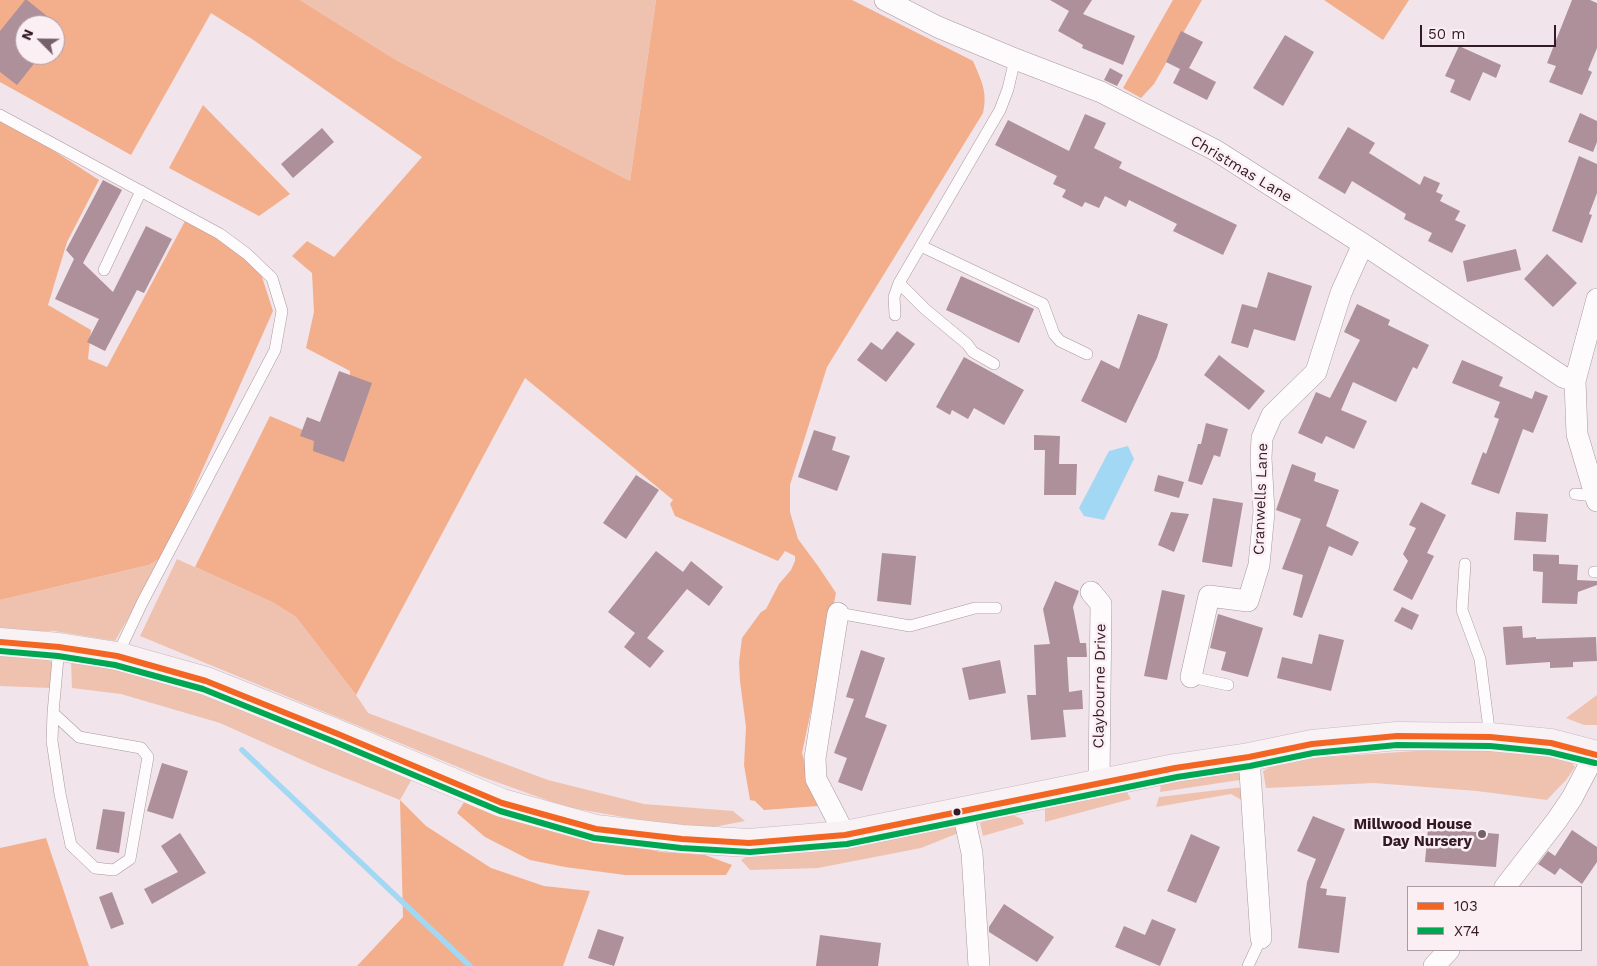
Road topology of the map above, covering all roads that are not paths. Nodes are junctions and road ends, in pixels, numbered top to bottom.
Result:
1 (885, 0) edge
2 (1015, 59) junction
3 (0, 115) edge
4 (141, 191) junction
5 (1363, 244) junction
6 (921, 246) junction
7 (104, 270) dead end
8 (899, 282) junction
9 (1597, 299) edge
10 (894, 315) dead end
11 (1087, 354) dead end
12 (994, 364) dead end
13 (1575, 381) junction
14 (1574, 494) dead end
15 (1596, 499) edge
16 (1465, 564) dead end
17 (1091, 592) dead end
18 (996, 608) dead end
19 (838, 613) joint
20 (0, 642) edge
21 (59, 646) junction
22 (117, 656) junction
23 (1192, 677) joint
24 (1228, 685) dead end
25 (53, 713) junction
26 (1490, 737) junction
27 (1596, 754) edge
28 (1249, 757) junction
29 (1099, 784) junction
30 (963, 812) junction
31 (845, 835) junction
32 (1506, 886) edge
33 (1261, 938) joint
34 (1448, 951) edge
35 (979, 966) edge
36 (1248, 966) edge
37 (1434, 966) edge

1 - 2 street, Christmas Lane
2 - 5 street, Christmas Lane
2 - 6 lane
3 - 4 lane
4 - 7 lane
4 - 22 lane
5 - 13 street, Christmas Lane
5 - 23 street, Cranwells Lane
6 - 8 lane
6 - 11 lane
8 - 10 lane
8 - 12 lane
9 - 13 street
13 - 15 street
14 - 15 lane
16 - 26 lane
17 - 29 street, Claybourne Drive
18 - 19 lane
19 - 31 street
20 - 21 main road
21 - 22 main road
21 - 25 lane
22 - 31 main road
23 - 24 lane
25 - 25 lane
26 - 27 main road
26 - 28 main road
27 - 32 street
28 - 29 main road
28 - 33 street
29 - 30 main road
30 - 31 main road
30 - 35 street
33 - 36 lane
34 - 37 street

